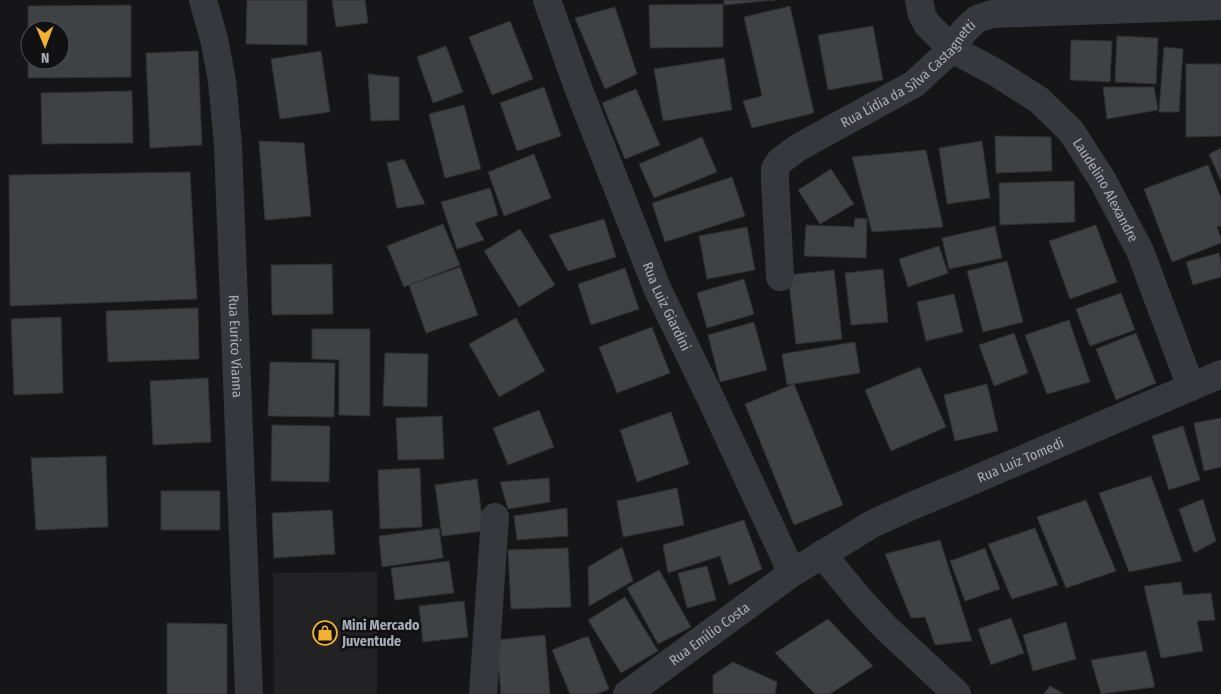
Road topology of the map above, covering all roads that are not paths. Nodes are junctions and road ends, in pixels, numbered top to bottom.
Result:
1 (202, 0) edge
2 (547, 0) edge
3 (920, 0) edge
4 (1221, 6) edge
5 (952, 49) junction
6 (780, 278) dead end
7 (1221, 374) edge
8 (1191, 386) junction
9 (495, 517) dead end
10 (822, 554) junction
11 (792, 572) junction
12 (249, 694) edge
13 (483, 694) edge
14 (627, 694) edge
15 (957, 694) edge

1 - 12 street, Rua Eurico Vianna
2 - 11 street, Rua Luiz Giardini
3 - 5 street, Laudelino Alexandre
4 - 5 street, Rua Lídia da Silva Castagnetti
5 - 6 street, Rua Lídia da Silva Castagnetti
5 - 8 street, Laudelino Alexandre
7 - 8 street, Rua Luiz Tomedi
8 - 10 street, Rua Luiz Tomedi
9 - 13 street
10 - 11 street
10 - 15 street
11 - 14 street, Rua Emílio Costa

